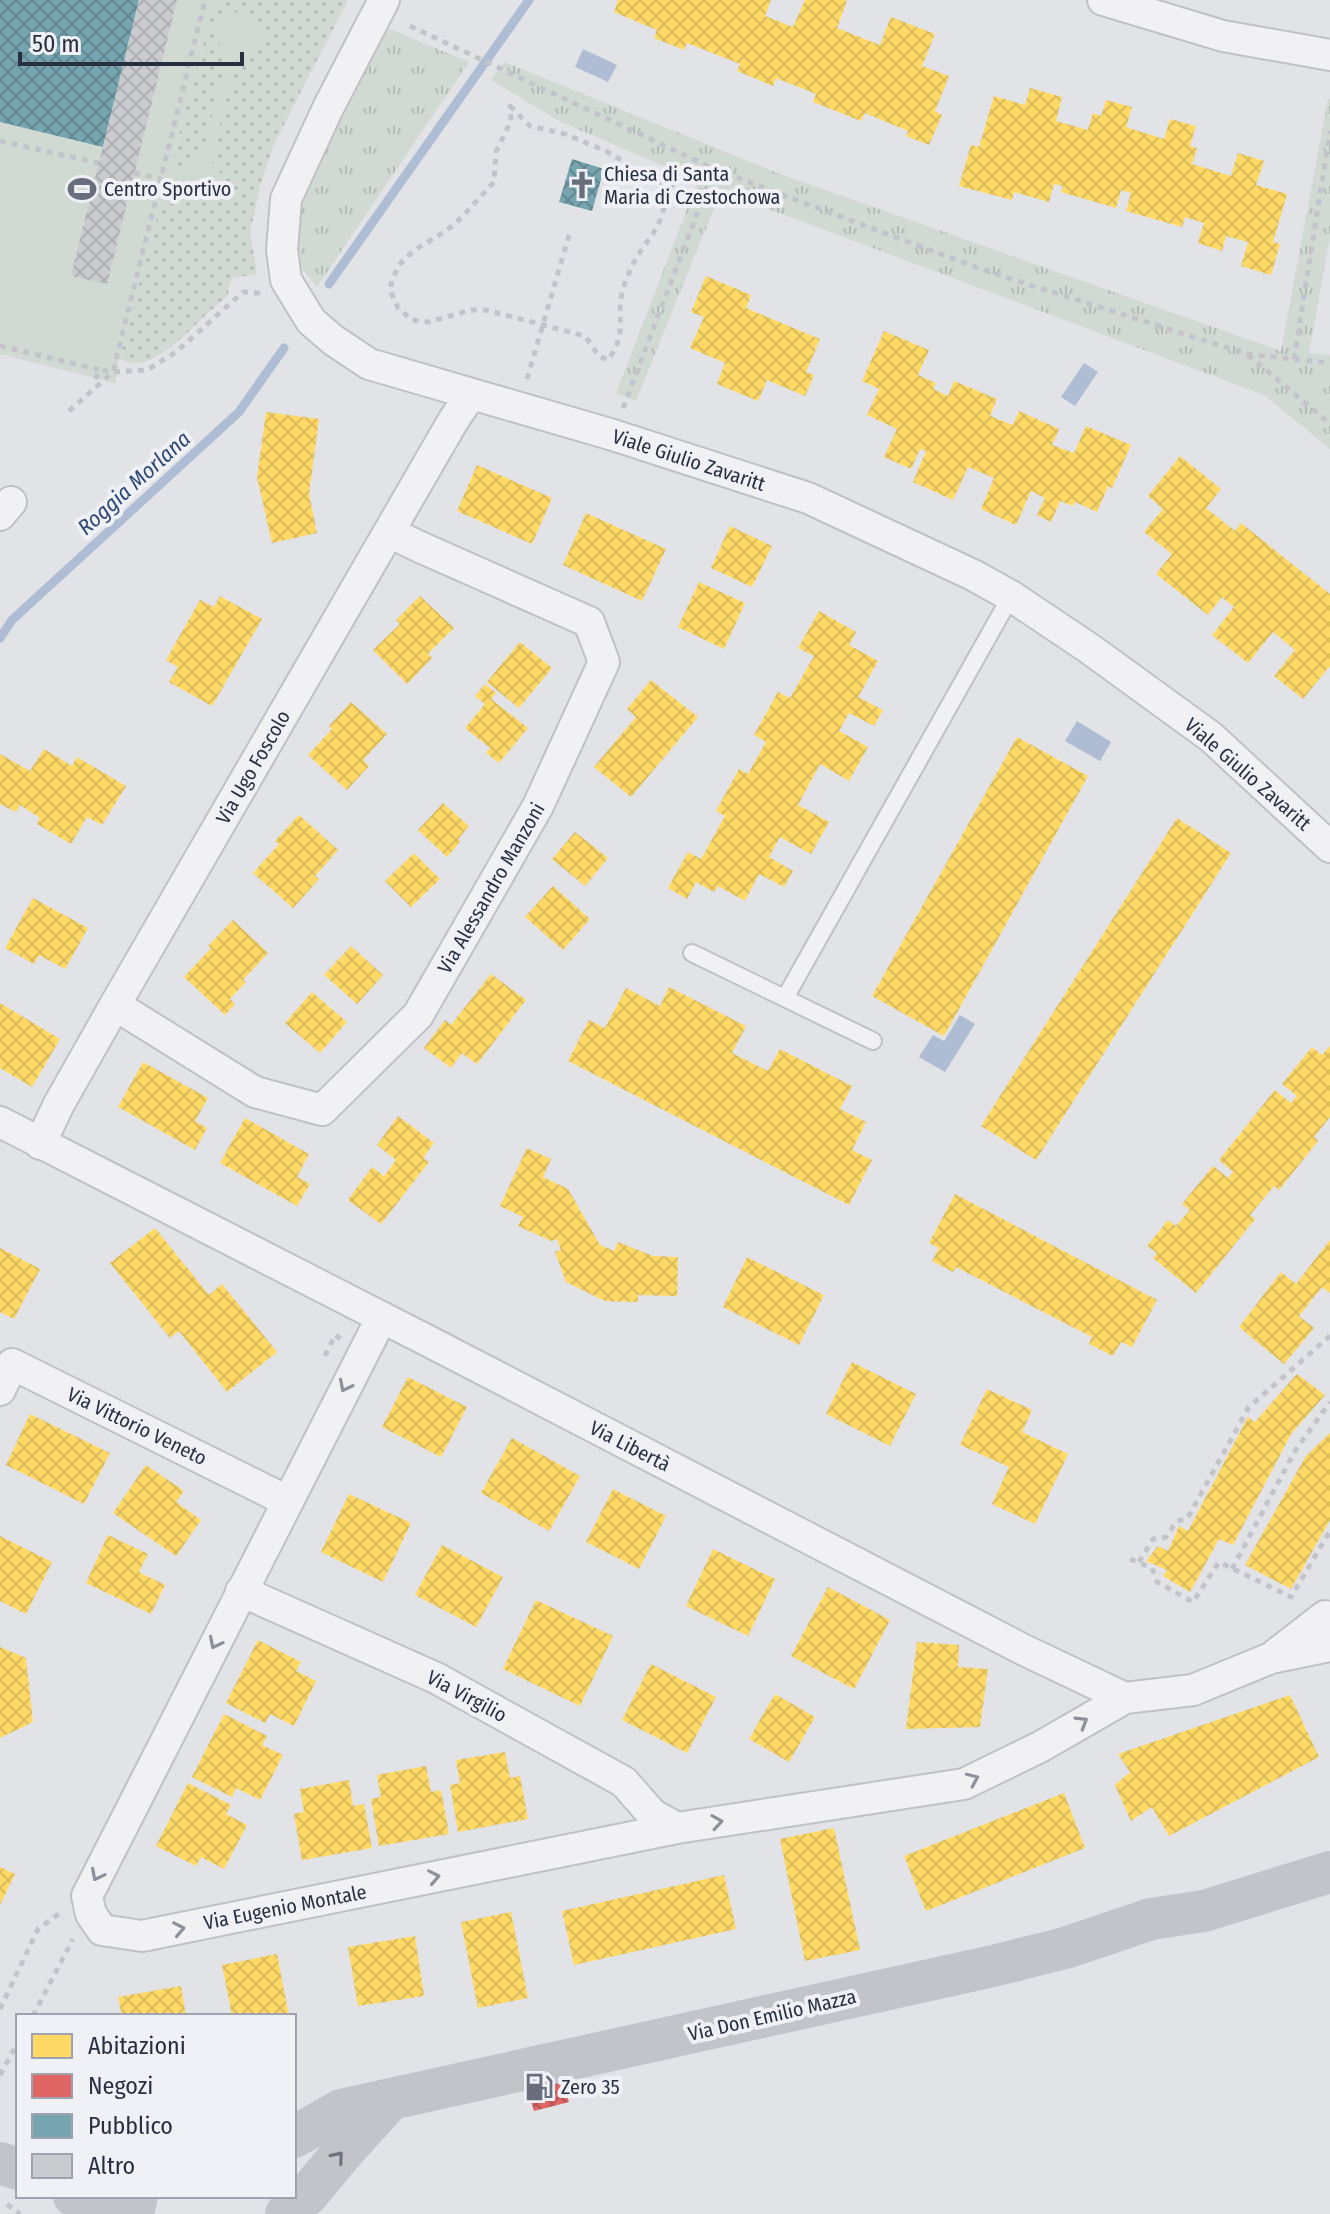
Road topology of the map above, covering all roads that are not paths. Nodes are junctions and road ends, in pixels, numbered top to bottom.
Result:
1 (384, 0) edge
2 (1103, 0) edge
3 (1330, 55) edge
4 (471, 394) junction
5 (389, 532) junction
6 (1011, 596) junction
7 (1330, 847) edge
8 (692, 953) dead end
9 (785, 998) junction
10 (115, 1005) junction
11 (873, 1041) dead end
12 (0, 1122) edge
13 (40, 1144) junction
14 (382, 1317) junction
15 (0, 1390) edge
16 (287, 1501) junction
17 (241, 1591) junction
18 (1328, 1619) edge
19 (1330, 1646) edge
20 (1271, 1658) junction
21 (1125, 1698) junction
22 (677, 1828) junction
23 (1330, 1841) edge
24 (1330, 1872) edge
25 (1151, 1919) junction
26 (390, 2100) junction
27 (296, 2136) edge
28 (77, 2198) edge
29 (101, 2214) edge
30 (286, 2214) edge

1 - 4 street, Viale Giulio Zavaritt
2 - 3 street
4 - 5 street, Via Ugo Foscolo
4 - 6 street, Viale Giulio Zavaritt
5 - 10 street, Via Ugo Foscolo
5 - 10 street, Via Alessandro Manzoni
6 - 7 street, Viale Giulio Zavaritt
6 - 9 lane
8 - 9 lane
9 - 11 lane
10 - 13 street, Via Ugo Foscolo
12 - 13 street, Via Libertà
13 - 14 street, Via Libertà
14 -> 16 street, Via Eugenio Montale
14 - 21 street, Via Libertà
15 - 16 street, Via Vittorio Veneto
16 - 17 street, Via Eugenio Montale
17 - 22 street, Via Virgilio
17 -> 22 street, Via Eugenio Montale
18 - 20 street
19 - 20 street
20 - 21 street
22 -> 21 street, Via Eugenio Montale
23 - 25 street, Via Don Emilio Mazza
24 - 25 street, Via Don Emilio Mazza
25 - 26 street, Via Don Emilio Mazza
26 - 27 street, Via Don Emilio Mazza
30 -> 26 street
28 - 29 street

